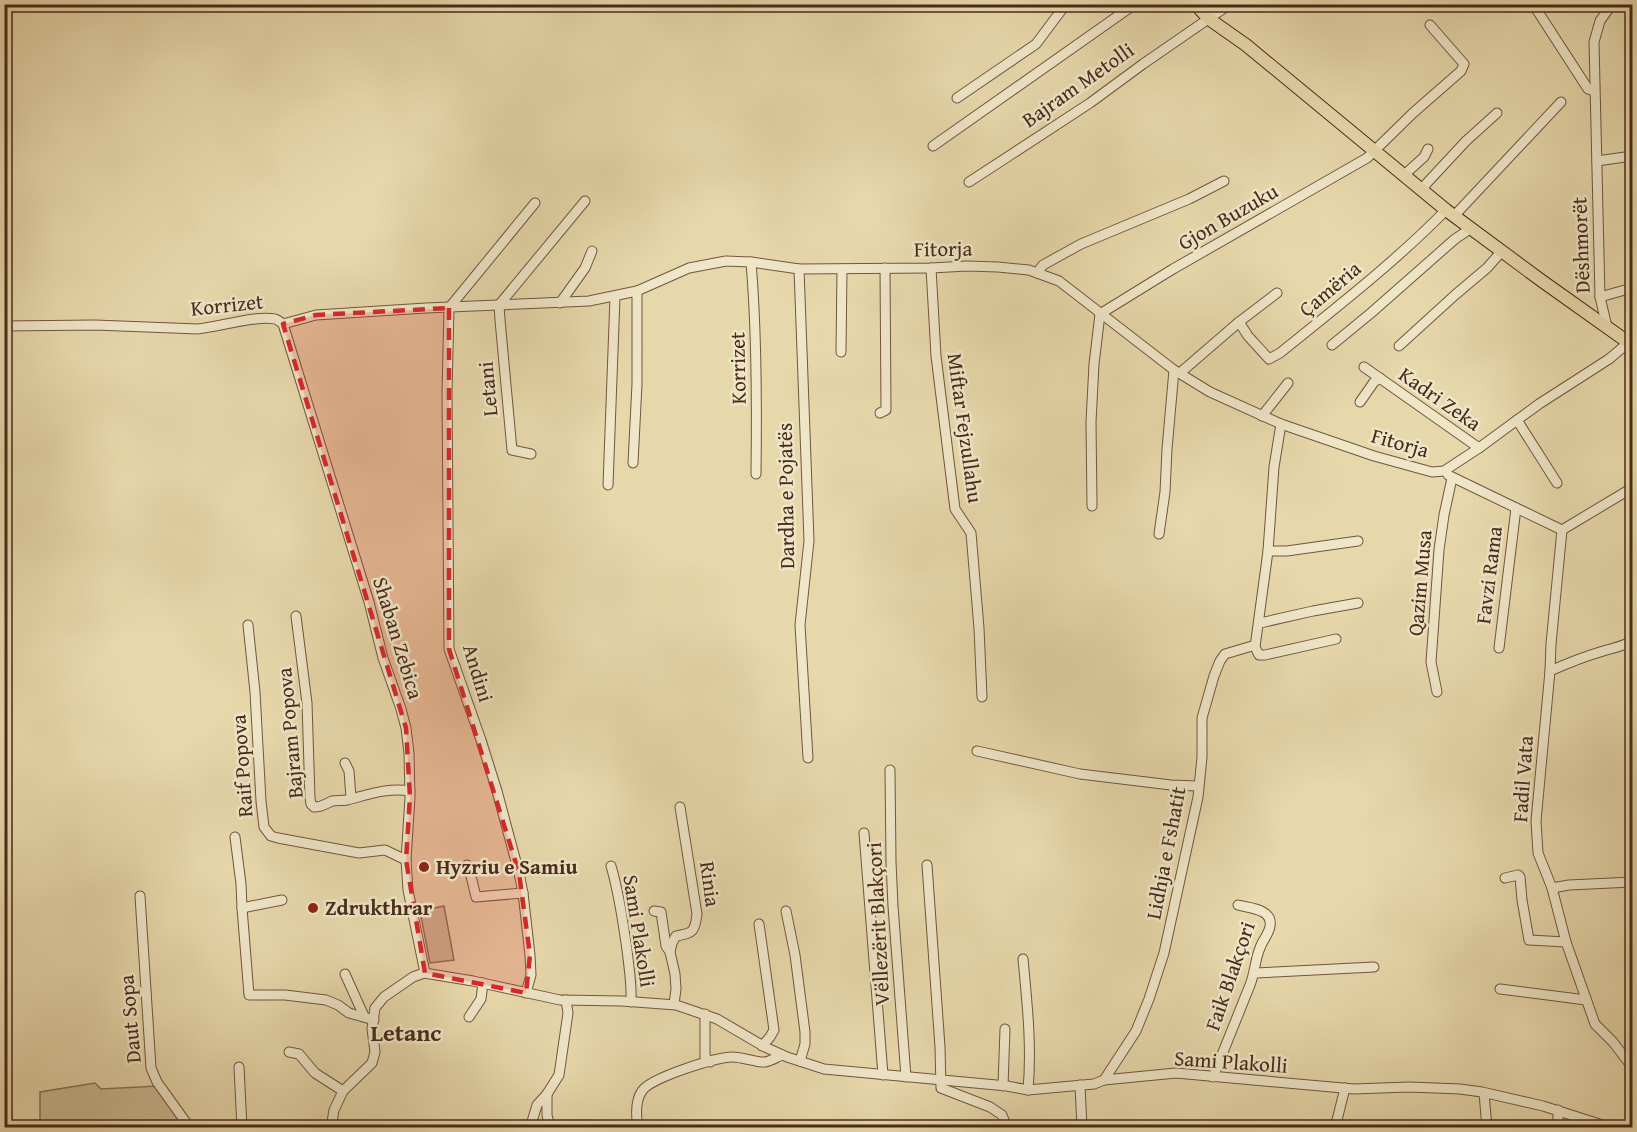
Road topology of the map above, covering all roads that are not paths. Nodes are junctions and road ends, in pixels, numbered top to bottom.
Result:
1 (1066, 4) edge
2 (1135, 4) edge
3 (1196, 4) edge
4 (1230, 4) edge
5 (1533, 4) edge
6 (1612, 4) edge
7 (1209, 19) junction
8 (1430, 25) dead end
9 (1594, 91) junction
10 (957, 98) dead end
11 (1561, 102) dead end
12 (1497, 113) dead end
13 (933, 146) dead end
14 (1428, 150) dead end
15 (1373, 152) junction
16 (1632, 156) edge
17 (1596, 161) junction
18 (1404, 175) junction
19 (1224, 181) dead end
20 (969, 182) dead end
21 (1422, 191) junction
22 (585, 201) dead end
23 (535, 203) dead end
24 (1450, 213) junction
25 (1470, 229) junction
26 (592, 251) dead end
27 (1502, 251) junction
28 (752, 262) junction
29 (885, 268) junction
30 (931, 268) junction
31 (842, 269) junction
32 (799, 270) junction
33 (1037, 273) junction
34 (1632, 288) edge
35 (637, 291) junction
36 (1277, 293) dead end
37 (615, 297) junction
38 (1600, 297) junction
39 (560, 303) junction
40 (499, 305) junction
41 (449, 308) junction
42 (1100, 314) junction
43 (1239, 322) junction
44 (283, 324) junction
45 (4, 326) edge
46 (1607, 327) junction
47 (1630, 344) edge
48 (1332, 345) dead end
49 (1399, 346) dead end
50 (841, 352) dead end
51 (1364, 367) dead end
52 (1177, 371) junction
53 (1380, 378) junction
54 (1288, 383) dead end
55 (1360, 402) dead end
56 (880, 413) dead end
57 (1262, 416) junction
58 (1518, 420) junction
59 (1281, 424) junction
60 (1479, 448) junction
61 (531, 454) dead end
62 (633, 463) dead end
63 (756, 474) dead end
64 (1448, 475) junction
65 (1557, 483) dead end
66 (608, 485) dead end
67 (1632, 488) edge
68 (1092, 506) dead end
69 (1516, 508) junction
70 (1562, 530) junction
71 (1159, 534) dead end
72 (1358, 541) dead end
73 (1268, 551) junction
74 (1358, 603) dead end
75 (296, 616) dead end
76 (1260, 623) junction
77 (248, 625) dead end
78 (1336, 639) dead end
79 (1632, 641) edge
80 (1255, 647) junction
81 (1499, 648) dead end
82 (1550, 671) junction
83 (1437, 692) dead end
84 (982, 697) dead end
85 (978, 751) dead end
86 (808, 758) dead end
87 (345, 763) dead end
88 (890, 770) dead end
89 (1198, 786) junction
90 (410, 790) junction
91 (351, 798) junction
92 (680, 807) dead end
93 (864, 834) dead end
94 (236, 837) dead end
95 (406, 860) junction
96 (467, 865) dead end
97 (927, 865) dead end
98 (611, 866) dead end
99 (1505, 878) dead end
100 (1632, 882) edge
101 (1552, 888) junction
102 (523, 893) junction
103 (140, 897) dead end
104 (282, 900) dead end
105 (1238, 905) dead end
106 (242, 908) junction
107 (654, 911) dead end
108 (786, 911) dead end
109 (759, 924) dead end
110 (1566, 942) junction
111 (670, 952) junction
112 (1023, 959) dead end
113 (1374, 967) dead end
114 (425, 973) junction
115 (1255, 973) junction
116 (345, 974) dead end
117 (483, 983) junction
118 (1500, 989) dead end
119 (526, 993) junction
120 (566, 1000) junction
121 (1586, 1000) junction
122 (631, 1002) junction
123 (674, 1004) junction
124 (705, 1014) junction
125 (364, 1016) junction
126 (470, 1017) dead end
127 (374, 1020) junction
128 (1005, 1029) dead end
129 (762, 1046) junction
130 (289, 1052) dead end
131 (782, 1055) junction
132 (800, 1061) junction
133 (710, 1062) junction
134 (239, 1067) dead end
135 (1632, 1067) edge
136 (883, 1075) junction
137 (906, 1077) junction
138 (1212, 1077) junction
139 (941, 1080) junction
140 (1104, 1080) junction
141 (1080, 1085) junction
142 (1003, 1086) junction
143 (1345, 1088) junction
144 (1028, 1090) junction
145 (343, 1091) junction
146 (1484, 1093) junction
147 (547, 1094) junction
148 (1558, 1110) junction
149 (4, 1127) edge
150 (21, 1128) edge
151 (190, 1128) edge
152 (242, 1128) edge
153 (331, 1128) edge
154 (530, 1128) edge
155 (550, 1128) edge
156 (638, 1128) edge
157 (1008, 1128) edge
158 (1082, 1128) edge
159 (1335, 1128) edge
160 (1487, 1128) edge
161 (1558, 1128) edge
162 (1612, 1128) edge

1 - 10 street
2 - 13 street
3 - 7 main road
4 - 7 street, Bajram Metolli
5 - 9 street
6 - 9 street, Dëshmorët
7 - 15 main road
7 - 20 street, Bajram Metolli
8 - 15 street, Gjon Buzuku
9 - 17 street, Dëshmorët
11 - 24 street
12 - 21 street
14 - 18 street
15 - 18 main road
15 - 42 street, Gjon Buzuku
16 - 17 street
17 - 38 street, Dëshmorët
18 - 21 main road
19 - 33 street
21 - 24 main road
22 - 40 street
23 - 41 street
24 - 25 main road
24 - 43 street, Çamëria
25 - 27 main road
25 - 48 street
26 - 39 street
27 - 46 main road
27 - 49 street
28 - 32 street, Korrizet
28 - 35 street, Korrizet
28 - 63 street, Korrizet
29 - 30 street, Fitorja
29 - 31 street, Fitorja
29 - 56 street, Fitorja
30 - 33 street, Fitorja
30 - 84 street, Miftar Fejzullahu
31 - 32 street, Fitorja
31 - 50 street
32 - 86 street, Dardha e Pojatës
33 - 42 street, Fitorja
34 - 38 street
35 - 37 street, Korrizet
35 - 62 street
36 - 43 street, Çamëria
37 - 39 street, Korrizet
37 - 66 street
38 - 46 street, Dëshmorët
39 - 40 street, Korrizet
40 - 41 street, Korrizet
40 - 61 street, Letani
41 - 44 street, Korrizet
41 - 102 street, Andini
42 - 52 street, Fitorja
42 - 68 street
43 - 52 street, Çamëria
44 - 45 street, Korrizet
44 - 90 street, Shaban Zebica
46 - 47 main road
47 - 58 street, Fitorja
51 - 53 street, Kadri Zeka
52 - 57 street, Fitorja
52 - 71 street
53 - 55 street, Kadri Zeka
53 - 60 street, Kadri Zeka
54 - 57 street
57 - 59 street, Fitorja
58 - 60 street, Fitorja
58 - 65 street
59 - 64 street, Fitorja
59 - 73 street
60 - 64 street, Fitorja
64 - 69 street
64 - 83 street, Qazim Musa
67 - 70 street
69 - 70 street
69 - 81 street, Favzi Rama
70 - 82 street, Fadil Vata
72 - 73 street
73 - 76 street
74 - 76 street
75 - 91 street, Bajram Popova
76 - 80 street
77 - 95 street, Raif Popova
78 - 80 street, Lidhja e Fshatit
79 - 82 street
80 - 89 street, Lidhja e Fshatit
82 - 101 street, Fadil Vata
85 - 89 street
87 - 91 street
88 - 137 street, Vëllezërit Blakçori
89 - 140 street, Lidhja e Fshatit
90 - 91 street, Bajram Popova
90 - 95 street, Shaban Zebica
92 - 111 street, Rinia
93 - 136 street
94 - 106 street
95 - 114 street, Shaban Zebica
96 - 102 street
97 - 139 street
98 - 122 street, Sami Plakolli
99 - 110 street
100 - 101 street
101 - 110 street, Fadil Vata
102 - 119 street, Andini
103 - 151 street, Daut Sopa
104 - 106 street
105 - 115 street, Faik Blakçori
106 - 125 street
107 - 111 street
108 - 132 street
109 - 129 street
110 - 121 street, Fadil Vata
111 - 123 street
112 - 144 street
113 - 115 street
114 - 117 street, Sami Plakolli
114 - 127 street
115 - 138 street, Faik Blakçori
116 - 125 street
117 - 119 street, Sami Plakolli
117 - 126 street
118 - 121 street
119 - 120 street, Sami Plakolli
120 - 122 street, Sami Plakolli
120 - 147 street
121 - 135 street, Fadil Vata
122 - 123 street, Sami Plakolli
123 - 124 street, Sami Plakolli
124 - 129 street, Sami Plakolli
124 - 133 street
125 - 127 street
127 - 145 street
128 - 142 street
129 - 131 street, Sami Plakolli
130 - 145 street
131 - 132 street, Sami Plakolli
131 - 133 street
132 - 136 street, Sami Plakolli
133 - 156 street
134 - 152 street
136 - 137 street, Sami Plakolli
137 - 139 street, Sami Plakolli
138 - 140 street, Sami Plakolli
138 - 143 street, Sami Plakolli
139 - 142 street, Sami Plakolli
139 - 157 street
140 - 141 street, Sami Plakolli
141 - 144 street, Sami Plakolli
141 - 158 street
142 - 144 street, Sami Plakolli
143 - 146 street, Sami Plakolli
143 - 159 street
145 - 153 street
146 - 148 street, Sami Plakolli
146 - 160 street
147 - 154 street
147 - 155 street
148 - 161 street
148 - 162 street, Sami Plakolli
149 - 150 street

